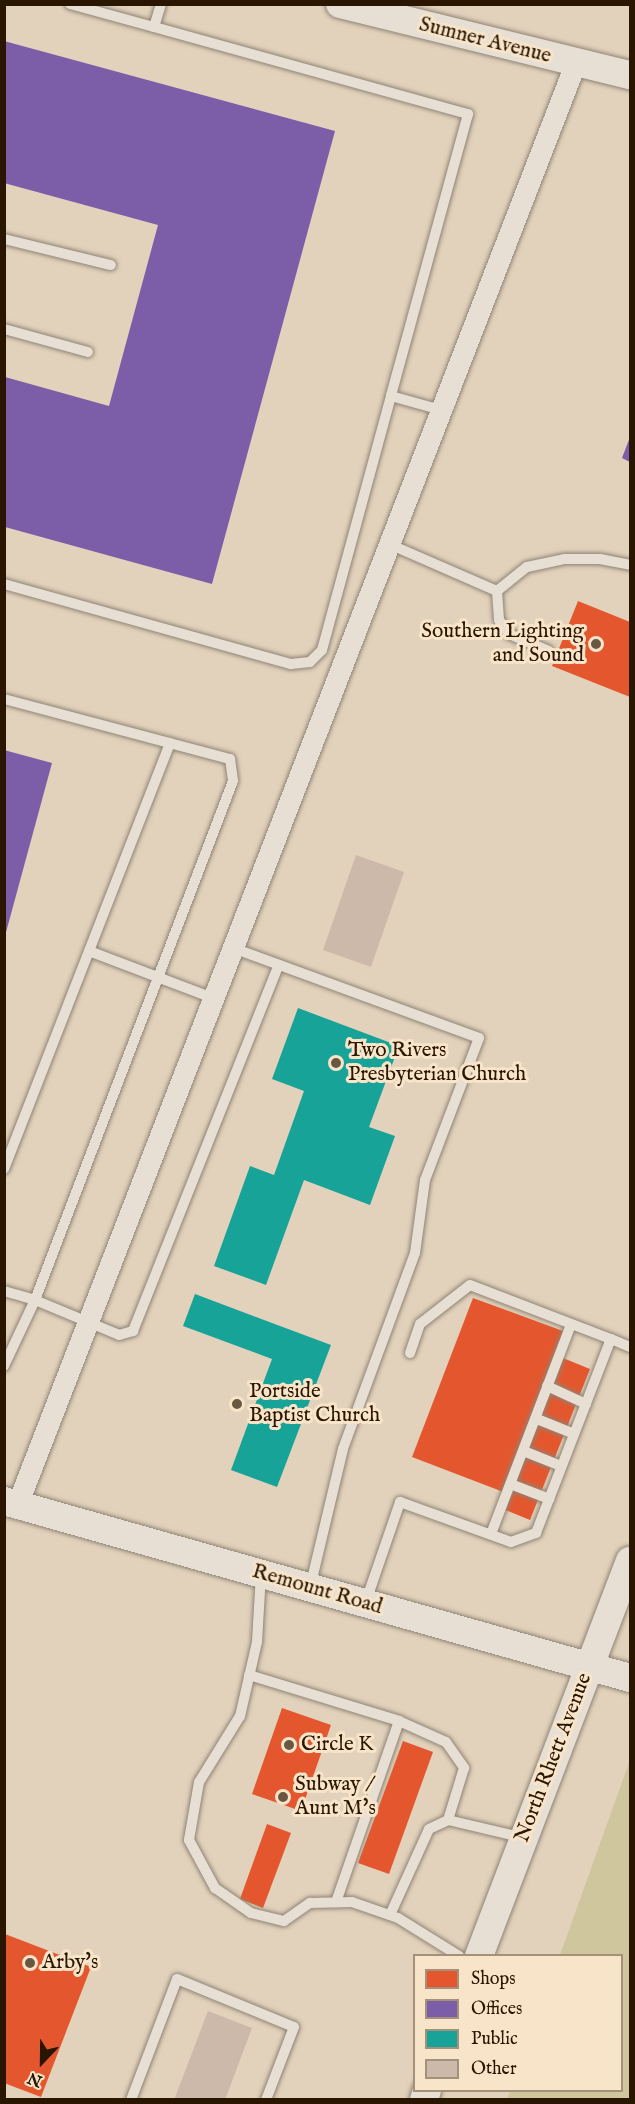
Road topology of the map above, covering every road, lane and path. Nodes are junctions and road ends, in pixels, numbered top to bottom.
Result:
1 (70, 4) edge
2 (161, 4) edge
3 (340, 4) edge
4 (154, 27) junction
5 (575, 64) junction
6 (630, 75) edge
7 (4, 239) edge
8 (111, 266) dead end
9 (4, 329) edge
10 (88, 352) dead end
11 (391, 396) junction
12 (441, 410) junction
13 (389, 544) junction
14 (630, 565) edge
15 (4, 584) edge
16 (497, 591) junction
17 (549, 651) dead end
18 (4, 699) edge
19 (170, 742) junction
20 (233, 948) junction
21 (89, 951) junction
22 (279, 965) junction
23 (158, 978) junction
24 (213, 998) junction
25 (4, 1169) edge
26 (4, 1291) edge
27 (35, 1300) junction
28 (88, 1324) junction
29 (571, 1325) junction
30 (611, 1339) junction
31 (630, 1347) edge
32 (410, 1353) dead end
33 (4, 1366) edge
34 (547, 1386) junction
35 (586, 1404) junction
36 (537, 1419) junction
37 (574, 1434) junction
38 (526, 1452) junction
39 (561, 1466) junction
40 (513, 1485) junction
41 (549, 1500) junction
42 (11, 1503) edge
43 (491, 1534) junction
44 (630, 1561) edge
45 (261, 1574) junction
46 (310, 1587) junction
47 (365, 1604) junction
48 (590, 1666) junction
49 (249, 1675) junction
50 (630, 1678) edge
51 (399, 1721) junction
52 (448, 1820) junction
53 (524, 1838) junction
54 (336, 1902) junction
55 (390, 1915) junction
56 (456, 1954) edge
57 (480, 1954) edge
58 (131, 2100) edge
59 (266, 2100) edge

1 - 4 lane
2 - 4 lane
3 - 5 main road, Sumner Avenue
4 - 11 lane
5 - 6 main road, Sumner Avenue
5 - 12 street
7 - 8 lane
9 - 10 lane
11 - 12 lane
11 - 15 lane
12 - 13 street
13 - 16 lane
13 - 20 street
14 - 16 lane
16 - 17 lane
18 - 19 lane
19 - 21 lane
19 - 23 lane
20 - 22 lane
20 - 24 street
21 - 23 lane
21 - 25 lane
22 - 28 lane
22 - 46 lane
23 - 24 lane
23 - 27 lane
24 - 28 street
26 - 27 lane
27 - 28 lane
27 - 33 lane
28 - 42 street
29 - 30 lane
29 - 32 lane
29 - 34 lane
30 - 31 lane
30 - 35 lane
34 - 35 lane
34 - 36 lane
35 - 37 lane
36 - 37 lane
36 - 38 lane
37 - 39 lane
38 - 39 lane
38 - 40 lane
39 - 41 lane
40 - 41 lane
40 - 43 lane
41 - 43 lane
42 - 45 main road, Remount Road
43 - 47 lane
44 - 48 main road, North Rhett Avenue
45 - 46 main road, Remount Road
45 - 49 lane
46 - 47 main road, Remount Road
47 - 48 main road, Remount Road
48 - 50 main road, Remount Road
48 - 53 main road, North Rhett Avenue
49 - 51 lane
49 - 54 lane
51 - 52 lane
51 - 54 lane
52 - 53 lane
52 - 55 lane
53 - 57 main road, North Rhett Avenue
54 - 55 lane
55 - 56 lane
58 - 59 lane

